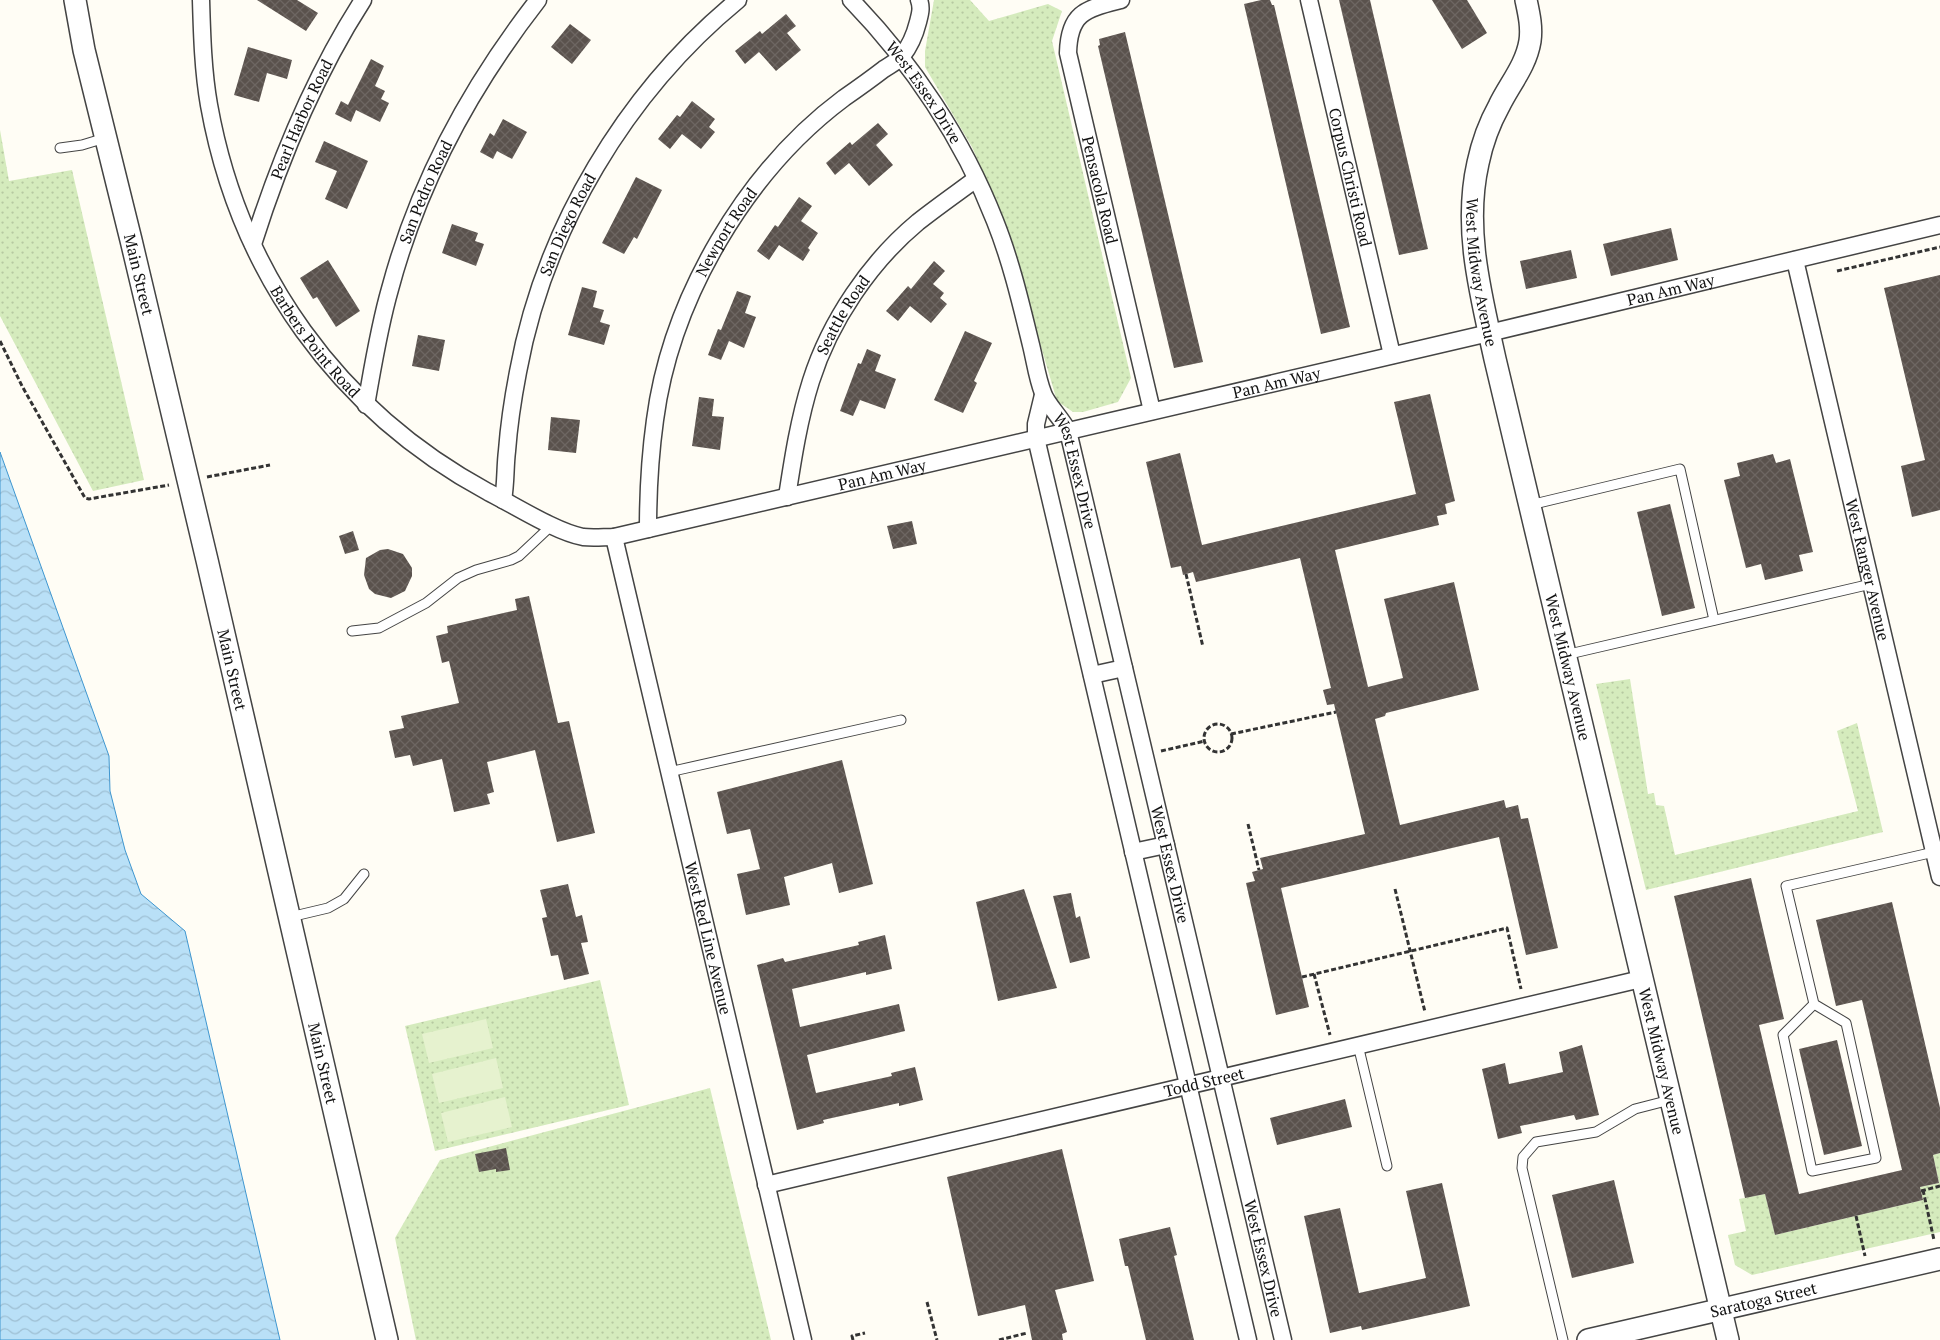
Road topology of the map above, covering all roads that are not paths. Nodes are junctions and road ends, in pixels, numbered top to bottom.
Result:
1 (75, 0) edge
2 (201, 0) edge
3 (362, 0) edge
4 (538, 0) edge
5 (738, 0) edge
6 (851, 0) edge
7 (919, 0) edge
8 (1122, 0) edge
9 (1309, 0) edge
10 (1526, 0) edge
11 (901, 57) junction
12 (105, 138) junction
13 (60, 148) dead end
14 (976, 179) junction
15 (1940, 225) edge
16 (253, 244) junction
17 (1795, 260) junction
18 (1490, 332) junction
19 (1392, 355) junction
20 (1043, 395) junction
21 (366, 405) junction
22 (1152, 411) junction
23 (1068, 431) junction
24 (1036, 438) junction
25 (787, 496) junction
26 (503, 500) junction
27 (1530, 505) junction
28 (552, 525) junction
29 (648, 529) junction
30 (614, 537) junction
31 (1871, 584) junction
32 (1714, 620) junction
33 (352, 632) dead end
34 (1565, 655) junction
35 (1124, 668) junction
36 (1092, 675) junction
37 (901, 720) dead end
38 (669, 772) junction
39 (1166, 845) junction
40 (1133, 852) junction
41 (1934, 852) junction
42 (364, 874) dead end
43 (1940, 878) edge
44 (290, 917) junction
45 (1641, 979) junction
46 (1814, 1004) junction
47 (1358, 1046) junction
48 (1221, 1078) junction
49 (1188, 1086) junction
50 (1670, 1100) junction
51 (1387, 1166) dead end
52 (766, 1185) junction
53 (1937, 1250) edge
54 (1720, 1310) junction
55 (387, 1340) edge
56 (803, 1340) edge
57 (1248, 1340) edge
58 (1284, 1340) edge
59 (1562, 1340) edge
60 (1588, 1340) edge
61 (1728, 1340) edge

1 - 12 street, Main Street
2 - 16 street, Barbers Point Road
3 - 16 street, Pearl Harbor Road
4 - 21 street, San Pedro Road
5 - 26 street, San Diego Road
6 - 11 street, West Essex Drive
7 - 11 street, Newport Road
8 - 22 street, Pensacola Road
9 - 19 street, Corpus Christi Road
10 - 18 street, West Midway Avenue
11 - 14 street, West Essex Drive
11 - 29 street, Newport Road
12 - 13 lane
12 - 44 street, Main Street
14 - 20 street, West Essex Drive
14 - 25 street, Seattle Road
15 - 17 street, Pan Am Way
16 - 21 street, Barbers Point Road
17 - 18 street, Pan Am Way
17 - 31 street, West Ranger Avenue
18 - 19 street, Pan Am Way
18 - 27 street, West Midway Avenue
19 - 22 street, Pan Am Way
20 - 23 street, West Essex Drive
20 - 24 street, West Essex Drive
21 - 26 street, Barbers Point Road
22 - 23 street, Pan Am Way
23 - 24 street, Pan Am Way
23 - 35 street, West Essex Drive
24 - 25 street, Pan Am Way
24 - 36 street, West Essex Drive
25 - 29 street, Pan Am Way
26 - 28 street, Barbers Point Road
27 - 32 lane
27 - 34 street, West Midway Avenue
28 - 30 street, Barbers Point Road
28 - 33 lane
29 - 30 street, Pan Am Way
30 - 38 street, West Red Line Avenue
31 - 32 lane
31 - 41 street, West Ranger Avenue
32 - 34 lane
34 - 45 street, West Midway Avenue
35 - 36 street
35 - 39 street, West Essex Drive
36 - 40 street, West Essex Drive
37 - 38 lane
38 - 52 street, West Red Line Avenue
39 - 40 street
39 - 48 street, West Essex Drive
40 - 49 street, West Essex Drive
41 - 43 street, West Ranger Avenue
41 - 46 lane
42 - 44 lane
44 - 55 street, Main Street
45 - 47 street, Todd Street
45 - 50 street, West Midway Avenue
46 - 46 lane
47 - 48 street, Todd Street
47 - 51 lane
48 - 49 street, Todd Street
48 - 58 street, West Essex Drive
49 - 52 street, Todd Street
49 - 57 street, West Essex Drive
50 - 54 street, West Midway Avenue
50 - 59 lane
52 - 56 street, West Red Line Avenue
53 - 54 street, Saratoga Street
54 - 60 street, Saratoga Street
54 - 61 street, West Midway Avenue

